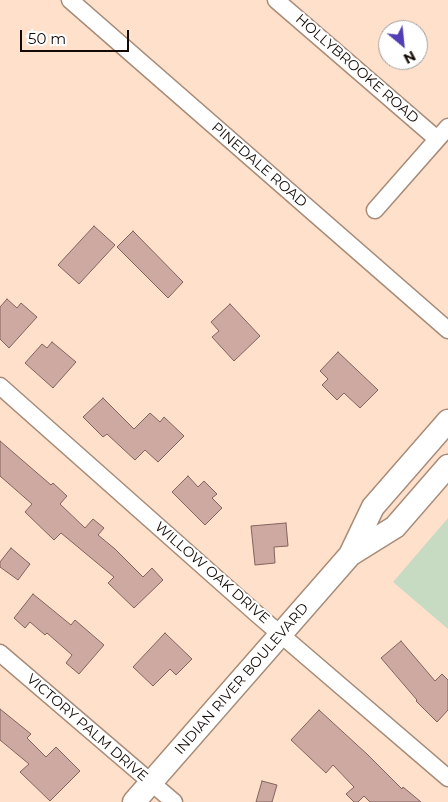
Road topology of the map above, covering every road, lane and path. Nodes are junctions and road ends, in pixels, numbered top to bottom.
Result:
1 (70, 0) edge
2 (276, 0) edge
3 (443, 133) edge
4 (375, 210) dead end
5 (448, 330) edge
6 (0, 386) edge
7 (448, 421) edge
8 (448, 466) edge
9 (350, 555) junction
10 (281, 634) junction
11 (0, 653) edge
12 (448, 778) edge
13 (150, 783) junction
14 (134, 802) edge
15 (174, 802) edge

1 - 5 street, PINEDALE ROAD
2 - 3 street, HOLLYBROOKE ROAD
3 - 4 street
6 - 10 street, WILLOW OAK DRIVE
7 - 9 main road, INDIAN RIVER BOULEVARD
8 - 9 main road, INDIAN RIVER BOULEVARD
9 - 10 main road, INDIAN RIVER BOULEVARD
10 - 12 street, WILLOW OAK DRIVE
10 - 13 main road, INDIAN RIVER BOULEVARD
11 - 13 street, VICTORY PALM DRIVE
13 - 14 main road, INDIAN RIVER BOULEVARD
13 - 15 street, VICTORY PALM DRIVE

